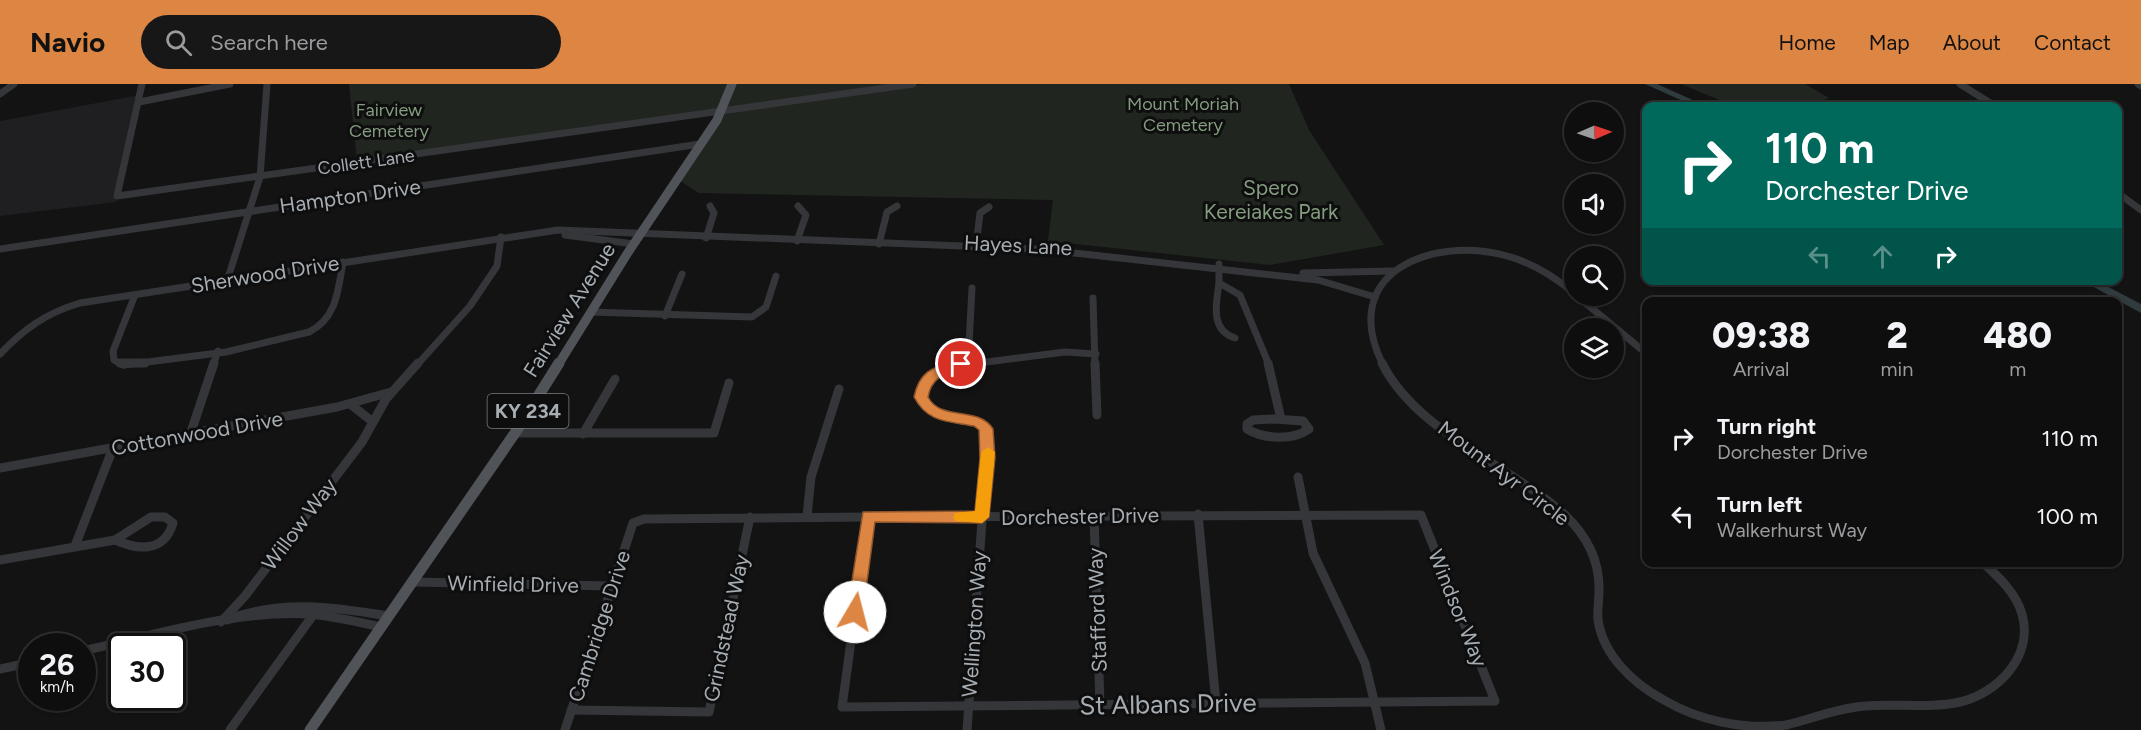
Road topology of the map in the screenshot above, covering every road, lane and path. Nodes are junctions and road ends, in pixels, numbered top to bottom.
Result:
1 (14, 84) edge
2 (142, 84) edge
3 (230, 84) edge
4 (267, 84) edge
5 (732, 84) edge
6 (913, 84) edge
7 (1960, 84) edge
8 (0, 94) edge
9 (138, 102) junction
10 (1989, 102) edge
11 (721, 110) junction
12 (700, 144) junction
13 (260, 177) junction
14 (2122, 196) edge
15 (710, 206) dead end
16 (798, 206) dead end
17 (897, 206) dead end
18 (989, 207) dead end
19 (2141, 210) edge
20 (249, 211) junction
21 (547, 231) joint
22 (707, 236) junction
23 (501, 237) junction
24 (639, 237) junction
25 (798, 239) junction
26 (880, 242) junction
27 (976, 244) junction
28 (0, 249) edge
29 (343, 262) junction
30 (1219, 266) junction
31 (1392, 271) junction
32 (682, 274) dead end
33 (776, 276) dead end
34 (227, 281) junction
35 (1219, 283) junction
36 (1564, 286) edge
37 (972, 288) dead end
38 (135, 295) junction
39 (1375, 297) junction
40 (1093, 298) dead end
41 (1589, 306) edge
42 (590, 312) junction
43 (665, 316) junction
44 (1235, 338) dead end
45 (1642, 350) edge
46 (218, 351) junction
47 (0, 354) edge
48 (1096, 354) junction
49 (968, 364) junction
50 (615, 379) dead end
51 (729, 383) dead end
52 (839, 389) dead end
53 (392, 392) junction
54 (350, 404) junction
55 (1098, 415) dead end
56 (1281, 419) junction
57 (373, 422) junction
58 (514, 433) junction
59 (583, 434) junction
60 (190, 435) junction
61 (113, 448) junction
62 (0, 468) edge
63 (1298, 477) dead end
64 (1305, 513) junction
65 (1198, 514) junction
66 (1094, 515) junction
67 (1421, 515) joint
68 (807, 516) junction
69 (868, 516) junction
70 (750, 517) junction
71 (982, 517) junction
72 (633, 523) joint
73 (115, 540) junction
74 (75, 546) junction
75 (0, 560) edge
76 (1987, 567) edge
77 (414, 582) junction
78 (612, 585) junction
79 (316, 610) junction
80 (389, 616) junction
81 (221, 622) junction
82 (381, 627) junction
83 (96, 648) edge
84 (18, 665) edge
85 (0, 669) edge
86 (1495, 701) joint
87 (1374, 702) junction
88 (1216, 703) junction
89 (1100, 705) junction
90 (969, 706) junction
91 (571, 710) junction
92 (230, 730) edge
93 (310, 730) edge
94 (565, 730) edge
95 (967, 730) edge
96 (1381, 730) edge

1 - 8 street
2 - 9 street
3 - 9 street
4 - 13 street
5 - 11 main road, Fairview Avenue / KY 234
6 - 11 street, Collett Lane
7 - 10 street
9 - 13 street, Collett Lane
11 - 12 main road, Fairview Avenue / KY 234
11 - 13 street, Collett Lane
12 - 20 street, Hampton Drive
12 - 24 main road, Fairview Avenue / KY 234
13 - 20 street
14 - 19 street
15 - 22 street
16 - 25 street
17 - 26 street
18 - 27 street
20 - 28 street, Hampton Drive
20 - 34 street
21 - 23 street, Sherwood Drive
21 - 24 street, Sherwood Drive
22 - 24 street, Hayes Lane
22 - 25 street, Hayes Lane
23 - 29 street, Sherwood Drive
23 - 53 street, Willow Way
24 - 42 main road, Fairview Avenue / KY 234
25 - 26 street, Hayes Lane
26 - 27 street, Hayes Lane
27 - 30 street, Hayes Lane
29 - 34 street, Sherwood Drive
29 - 46 street
30 - 31 street, Hayes Lane
30 - 35 street
30 - 39 street, Hayes Lane
31 - 36 street, Mount Ayr Circle
31 - 39 street, Mount Ayr Circle
32 - 43 street
33 - 43 street
34 - 38 street, Sherwood Drive
35 - 44 street
35 - 56 street
37 - 49 street
38 - 46 street
38 - 47 street, Sherwood Drive
39 - 76 street, Mount Ayr Circle
40 - 48 street
41 - 45 street, Mount Ayr Circle
42 - 43 street
42 - 58 main road, Fairview Avenue / KY 234
46 - 60 street
48 - 49 street
48 - 55 street
49 - 71 street, Wellington Way
50 - 59 street
51 - 59 street
52 - 68 street
53 - 54 street, Cottonwood Drive
53 - 57 street, Willow Way
54 - 57 street
54 - 60 street, Cottonwood Drive
56 - 56 street
57 - 81 street, Willow Way
58 - 59 street
58 - 77 main road, Fairview Avenue / KY 234
60 - 61 street, Cottonwood Drive
61 - 62 street, Cottonwood Drive
61 - 74 street
63 - 64 street
64 - 65 street, Dorchester Drive
64 - 67 street, Dorchester Drive
64 - 87 street
65 - 66 street, Dorchester Drive
65 - 88 street
66 - 71 street, Dorchester Drive
66 - 89 street, Stafford Way
67 - 86 street, Windsor Way
68 - 69 street, Dorchester Drive
68 - 70 street, Dorchester Drive
69 - 71 street, Dorchester Drive
69 - 90 street, St Albans Drive
70 - 72 street, Dorchester Drive
70 - 91 street, Grindstead Way
71 - 90 street, Wellington Way
72 - 78 street, Cambridge Drive
73 - 73 street
73 - 74 street
74 - 75 street
77 - 78 street, Winfield Drive
77 - 80 main road, Fairview Avenue / KY 234
78 - 91 street, Cambridge Drive
79 - 80 street
79 - 81 street
79 - 82 street
79 - 92 street
80 - 82 main road, Fairview Avenue / KY 234
81 - 83 street
82 - 93 main road, Fairview Avenue / KY 234
84 - 85 street
86 - 87 street, St Albans Drive
87 - 88 street, St Albans Drive
87 - 96 street
88 - 89 street, St Albans Drive
89 - 90 street, St Albans Drive
90 - 95 street, Wellington Way
91 - 94 street, Cambridge Drive

